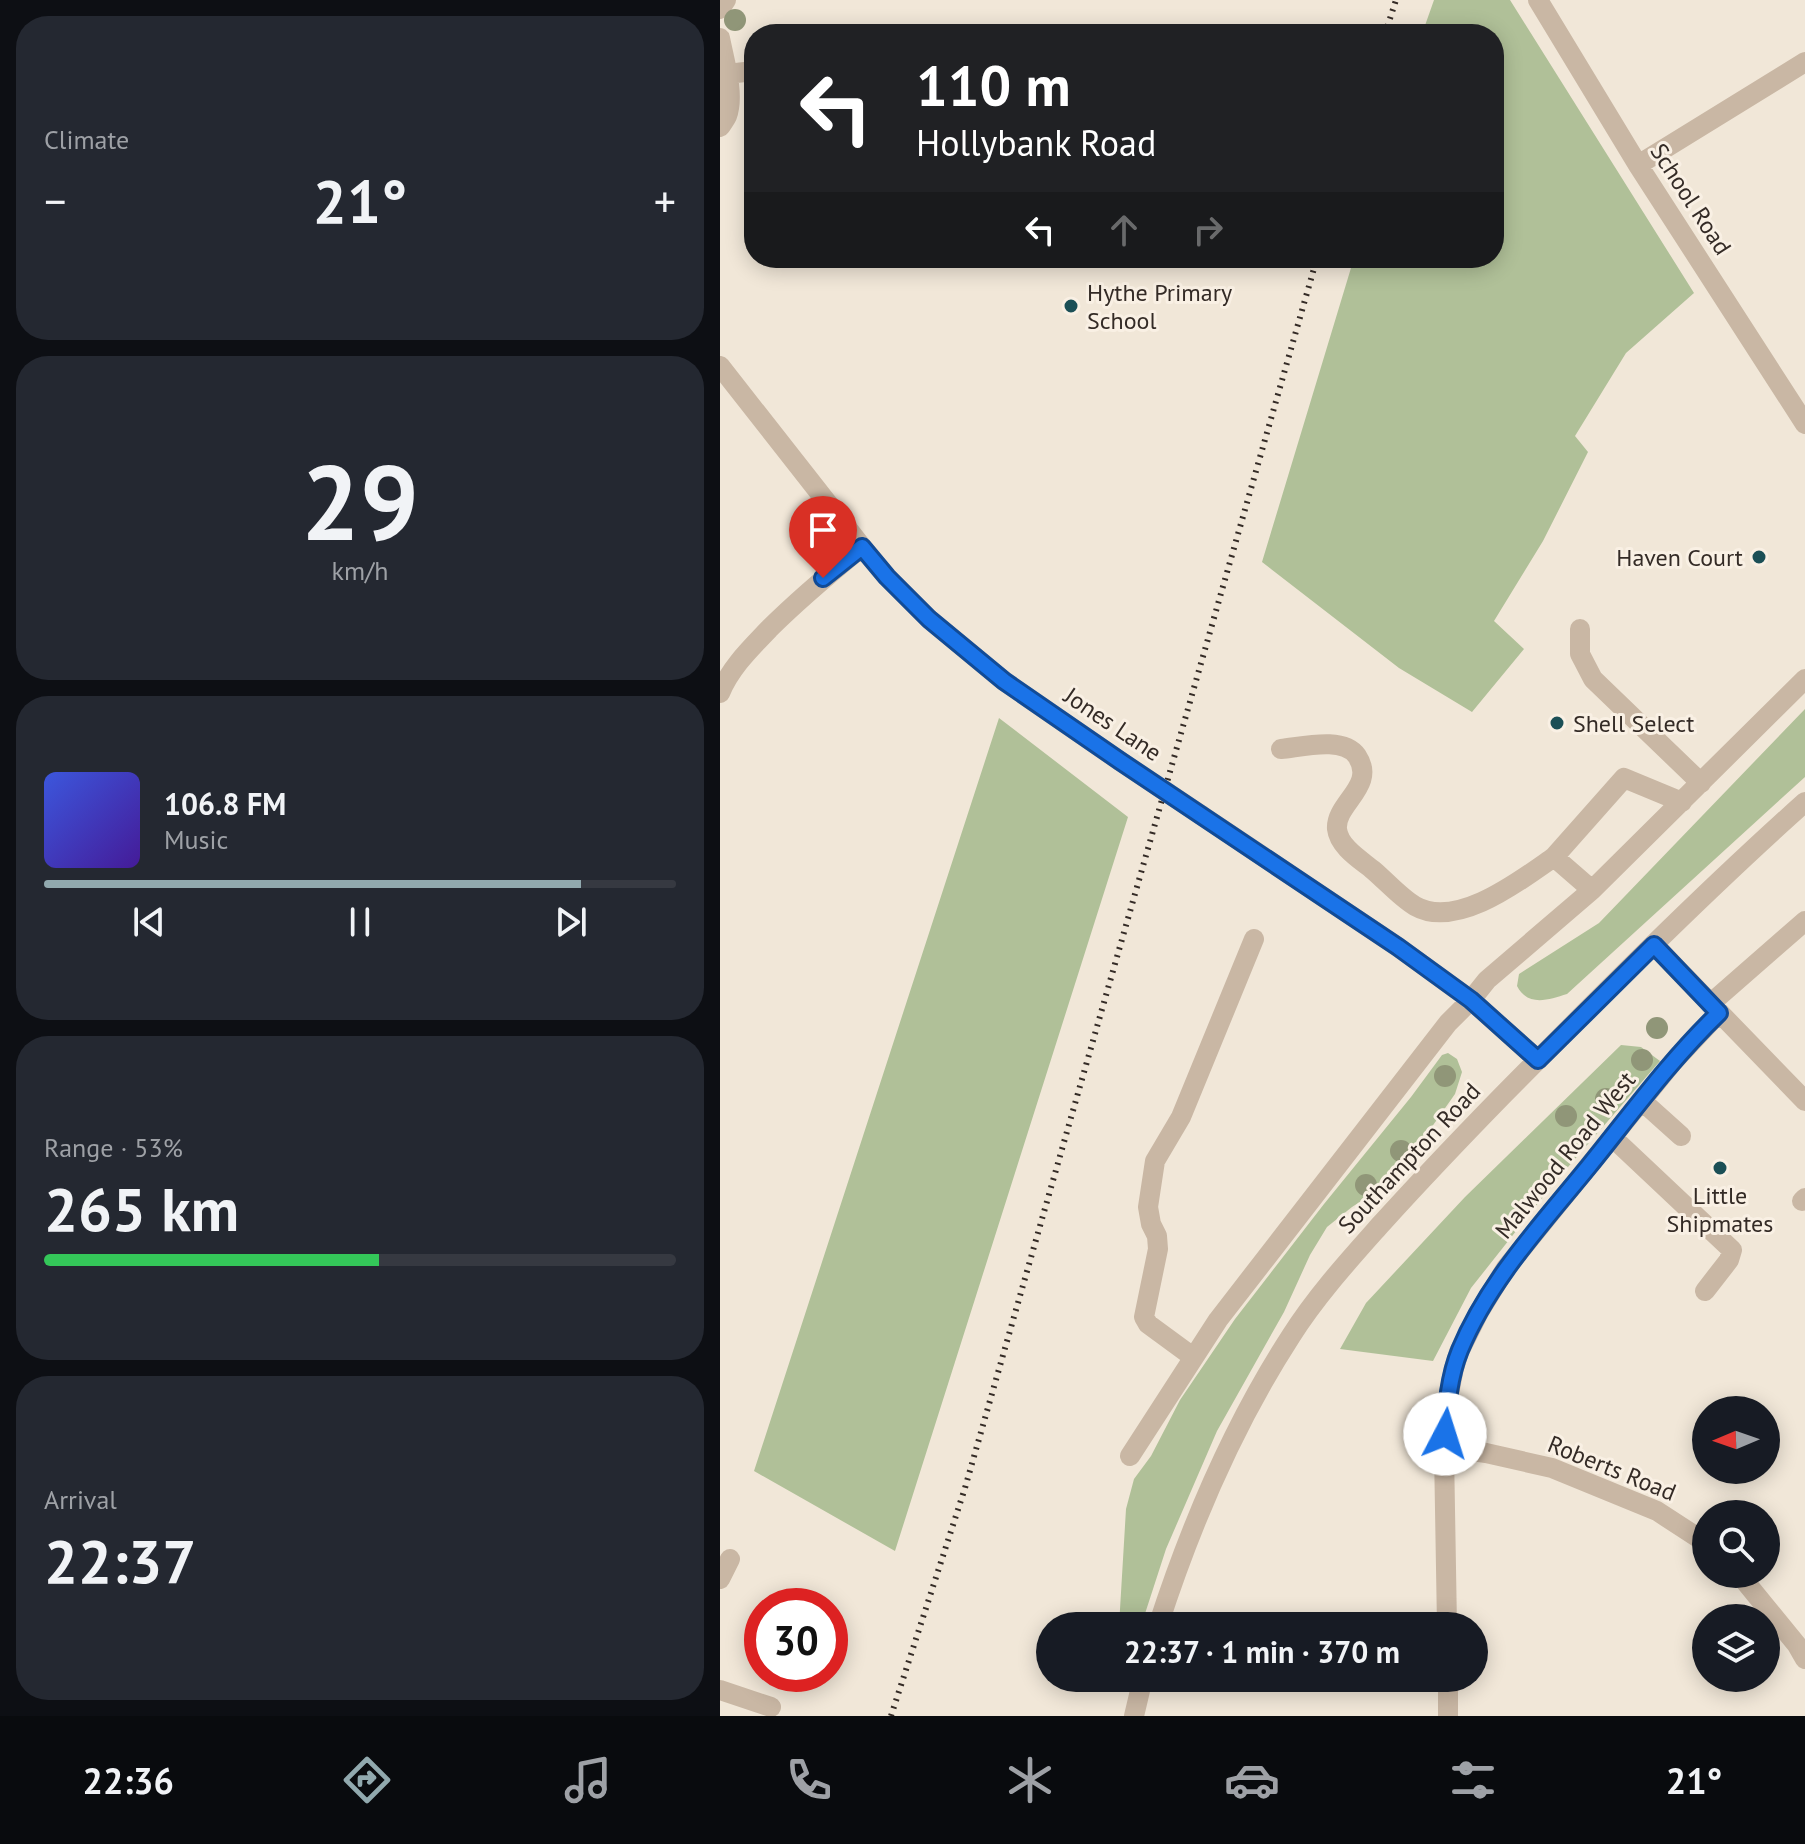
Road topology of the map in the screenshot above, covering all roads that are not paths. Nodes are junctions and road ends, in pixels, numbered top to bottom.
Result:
1 (726, 0) edge
2 (1538, 0) edge
3 (720, 9) edge
4 (720, 38) edge
5 (1805, 62) edge
6 (744, 72) edge
7 (727, 74) junction
8 (720, 127) edge
9 (1638, 165) junction
10 (720, 366) edge
11 (1805, 424) edge
12 (862, 547) junction
13 (1580, 629) dead end
14 (1805, 679) edge
15 (720, 693) edge
16 (1281, 749) dead end
17 (1701, 783) junction
18 (1682, 802) junction
19 (1805, 802) edge
20 (1554, 857) junction
21 (1592, 890) junction
22 (1805, 921) edge
23 (1254, 939) dead end
24 (1654, 945) junction
25 (1471, 1000) junction
26 (1715, 1008) junction
27 (1538, 1060) junction
28 (1642, 1101) junction
29 (1805, 1101) edge
30 (1681, 1136) dead end
31 (1612, 1137) junction
32 (1705, 1291) dead end
33 (1193, 1357) junction
34 (1445, 1447) junction
35 (1130, 1456) dead end
36 (1692, 1534) edge
37 (730, 1559) dead end
38 (720, 1579) edge
39 (1750, 1588) edge
40 (1163, 1612) edge
41 (1447, 1612) edge
42 (1805, 1659) edge
43 (720, 1690) edge
44 (1140, 1692) edge
45 (1448, 1692) edge
46 (771, 1707) dead end
47 (1134, 1716) edge
48 (1448, 1716) edge

1 - 3 street
2 - 9 street, School Road
4 - 7 street
5 - 9 street
6 - 7 street
7 - 8 street
9 - 11 street, School Road
10 - 12 street, Jones Lane
12 - 15 street
12 - 25 street, Jones Lane, bridge
13 - 17 street
14 - 17 street, Southampton Road
16 - 20 street
17 - 18 street, Southampton Road
18 - 20 street
18 - 21 street, Southampton Road
19 - 24 street, Southampton Road
20 - 21 street
21 - 25 street, Southampton Road
22 - 26 street, Malwood Road West
23 - 33 street
24 - 26 street
24 - 27 street, Southampton Road
25 - 27 street, Jones Lane
25 - 33 street, Southampton Road
26 - 28 street, Malwood Road West
26 - 29 street
27 - 40 street, Southampton Road
28 - 30 street
28 - 31 street, Malwood Road West
31 - 32 street
31 - 34 street, Malwood Road West
33 - 35 street, Southampton Road
34 - 36 street, Roberts Road
34 - 41 street, Malwood Road West
37 - 38 street
39 - 42 street
43 - 46 street
44 - 47 street
45 - 48 street

